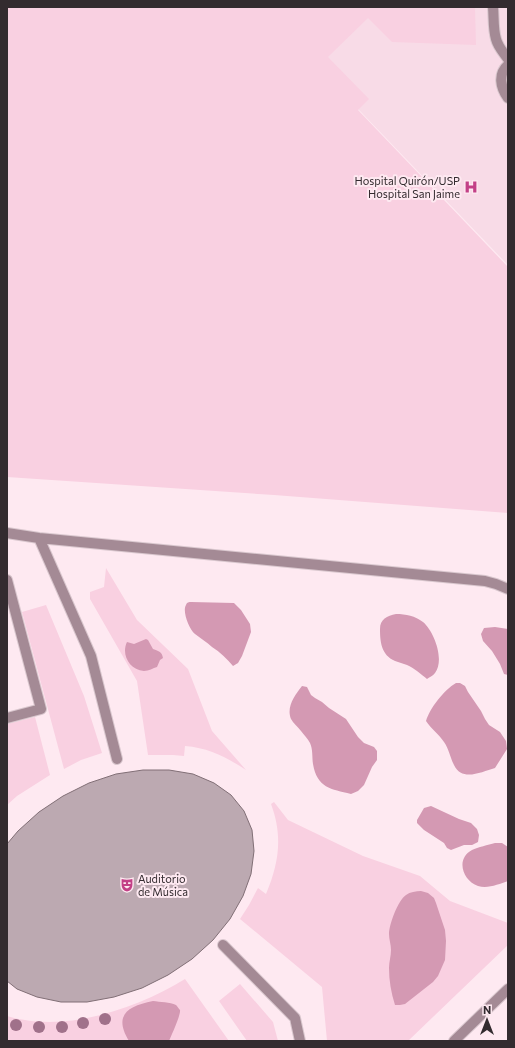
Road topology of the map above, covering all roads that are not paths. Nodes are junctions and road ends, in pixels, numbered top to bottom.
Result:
1 (493, 7) edge
2 (508, 59) edge
3 (508, 64) edge
4 (508, 98) edge
5 (7, 533) edge
6 (39, 538) junction
7 (7, 580) edge
8 (508, 589) edge
9 (7, 718) edge
10 (117, 759) dead end
11 (223, 944) dead end
12 (508, 989) edge
13 (300, 1041) edge
14 (454, 1041) edge

1 - 2 lane
3 - 4 lane
5 - 6 lane
6 - 8 lane
6 - 10 lane
7 - 9 lane
11 - 13 lane
12 - 14 lane

